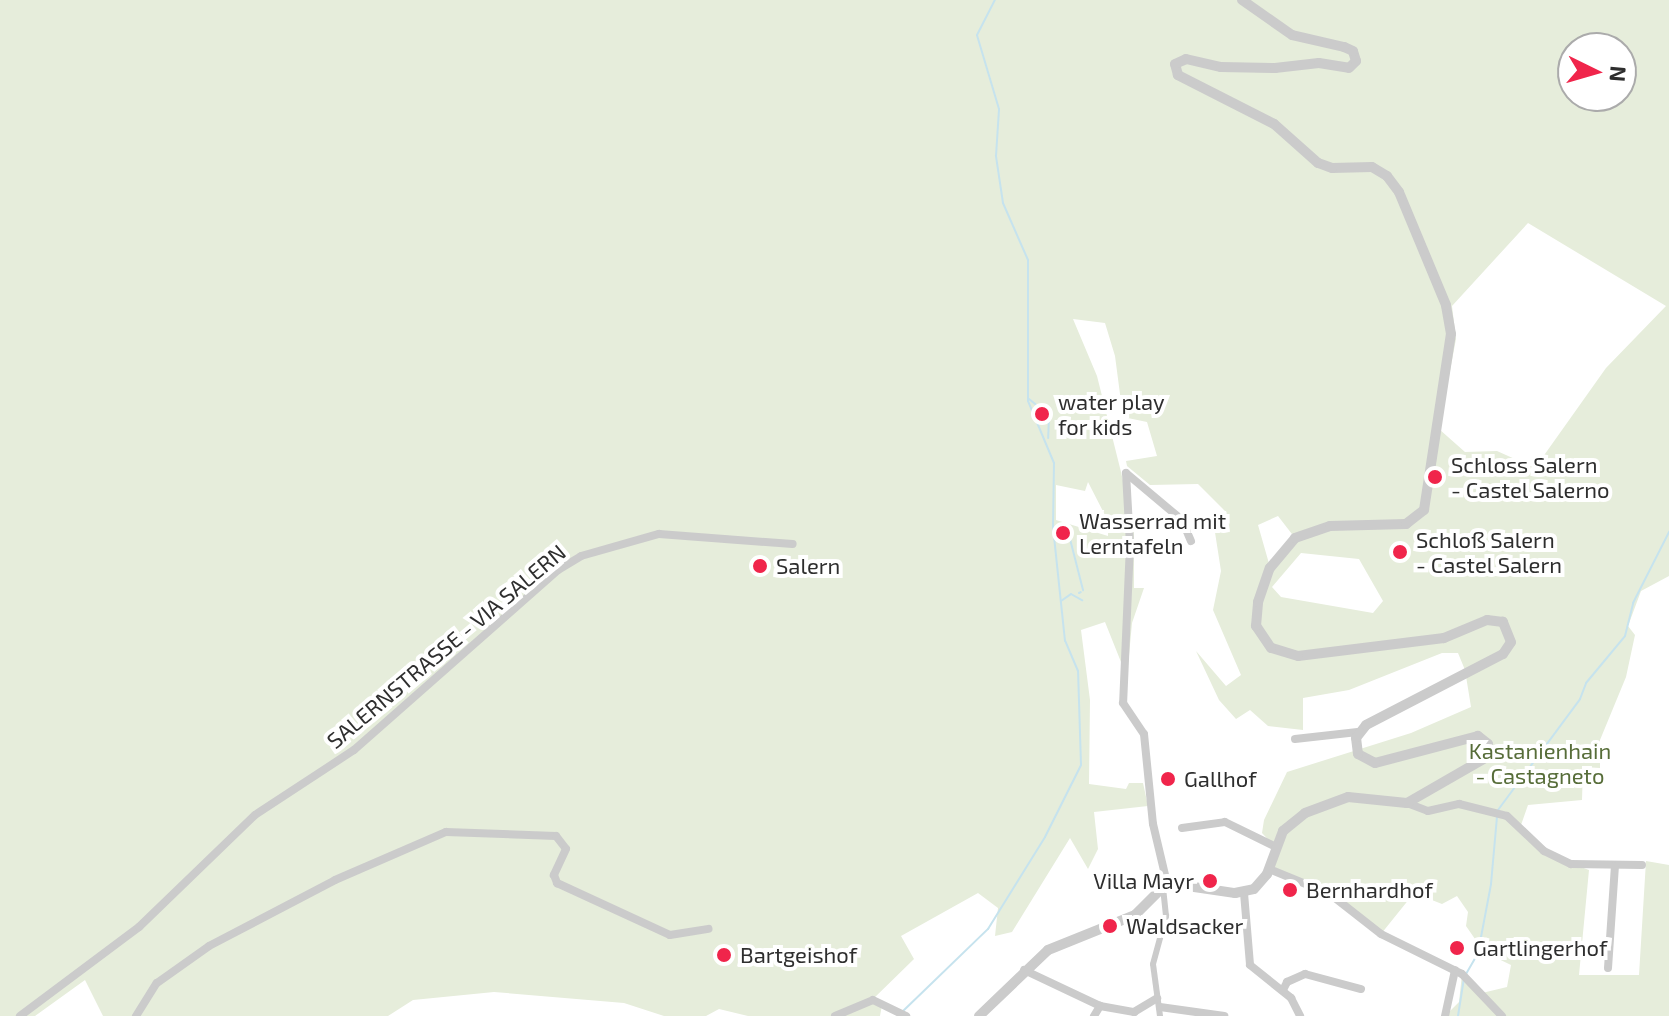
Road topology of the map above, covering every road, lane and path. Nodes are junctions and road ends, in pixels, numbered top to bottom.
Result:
1 (1242, 0) edge
2 (1191, 541) dead end
3 (793, 544) dead end
4 (1358, 732) junction
5 (1295, 739) dead end
6 (1407, 803) junction
7 (1182, 828) dead end
8 (1276, 847) junction
9 (1642, 865) dead end
10 (1615, 866) junction
11 (1269, 869) junction
12 (1165, 885) junction
13 (1244, 893) junction
14 (709, 929) dead end
15 (1608, 968) dead end
16 (1024, 970) junction
17 (1462, 975) junction
18 (1361, 989) dead end
19 (1283, 990) junction
20 (1100, 1006) junction
21 (1159, 1007) edge
22 (20, 1016) edge
23 (136, 1016) edge
24 (835, 1016) edge
25 (906, 1016) edge
26 (979, 1016) edge
27 (1094, 1016) edge
28 (1213, 1016) edge
29 (1224, 1016) edge
30 (1300, 1016) edge
31 (1445, 1016) edge
32 (1502, 1016) edge

1 - 4 street
2 - 12 street
3 - 22 street, SALERNSTRASSE - VIA SALERN
4 - 5 street
4 - 6 street
6 - 8 street
6 - 10 street
7 - 8 street
8 - 11 street
9 - 10 street
10 - 15 street
11 - 13 street
11 - 17 street
12 - 13 street
12 - 16 street
12 - 21 street
13 - 19 street
14 - 23 street
16 - 20 street
16 - 26 street
17 - 31 street
17 - 32 street
18 - 19 street
19 - 30 street
20 - 21 street
20 - 27 street
21 - 28 street
24 - 25 street
28 - 29 street

